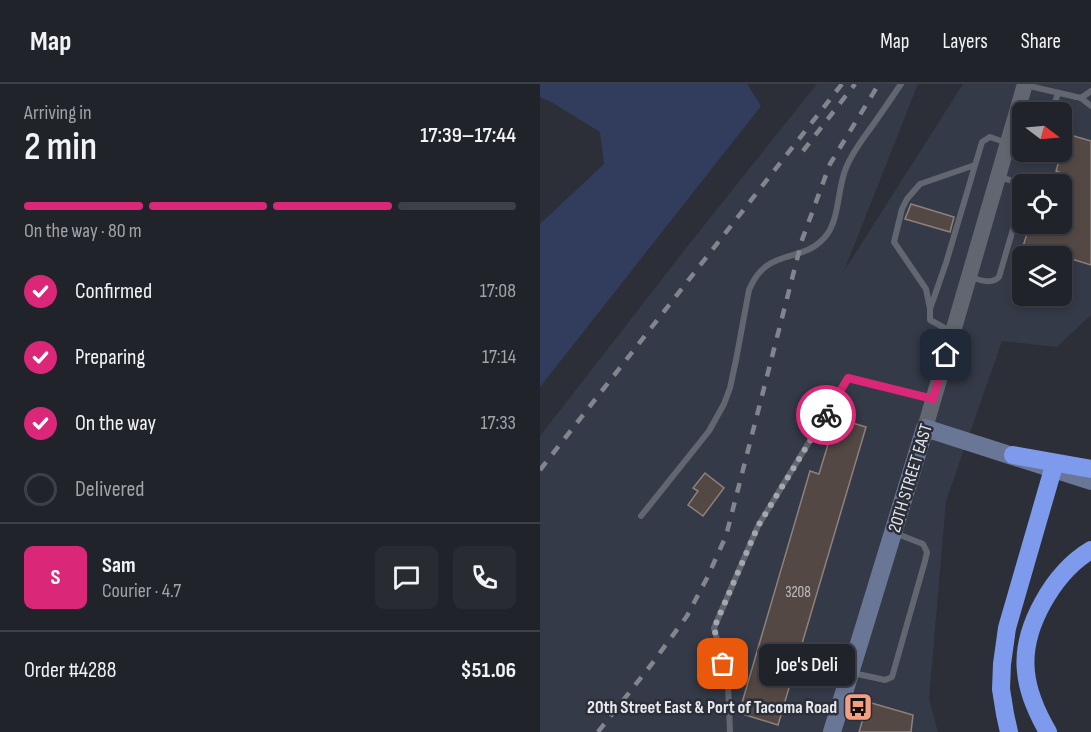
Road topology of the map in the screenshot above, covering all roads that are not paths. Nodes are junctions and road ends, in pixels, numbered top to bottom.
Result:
1 (901, 84) edge
2 (1025, 85) edge
3 (1091, 91) edge
4 (1058, 93) junction
5 (1081, 98) junction
6 (1055, 102) edge
7 (1091, 106) edge
8 (1008, 143) junction
9 (975, 165) junction
10 (998, 177) junction
11 (1012, 181) edge
12 (1012, 233) edge
13 (969, 277) junction
14 (930, 309) junction
15 (953, 333) junction
16 (933, 399) junction
17 (925, 428) junction
18 (1012, 455) junction
19 (1053, 469) junction
20 (1091, 469) edge
21 (1091, 481) edge
22 (641, 516) dead end
23 (893, 532) junction
24 (1091, 550) edge
25 (850, 672) junction
26 (730, 732) edge
27 (832, 732) edge
28 (1009, 732) edge
29 (1048, 732) edge

1 - 22 lane
2 - 4 lane
2 - 8 street, 20TH STREET EAST
3 - 5 lane
4 - 5 lane
4 - 6 lane
5 - 7 lane
8 - 9 lane
8 - 10 street, 20TH STREET EAST
9 - 14 lane
9 - 14 lane
10 - 11 lane
10 - 13 street, 20TH STREET EAST
12 - 13 lane
13 - 15 street, 20TH STREET EAST
14 - 15 lane
15 - 16 street, 20TH STREET EAST
16 - 17 street, 20TH STREET EAST
16 - 26 lane
17 - 18 main road
17 - 23 main road, 20TH STREET EAST
18 - 19 main road
18 - 20 highway
19 - 21 main road
19 - 28 highway
23 - 25 main road, 20TH STREET EAST
23 - 25 lane
24 - 29 highway
25 - 27 main road, 20TH STREET EAST

